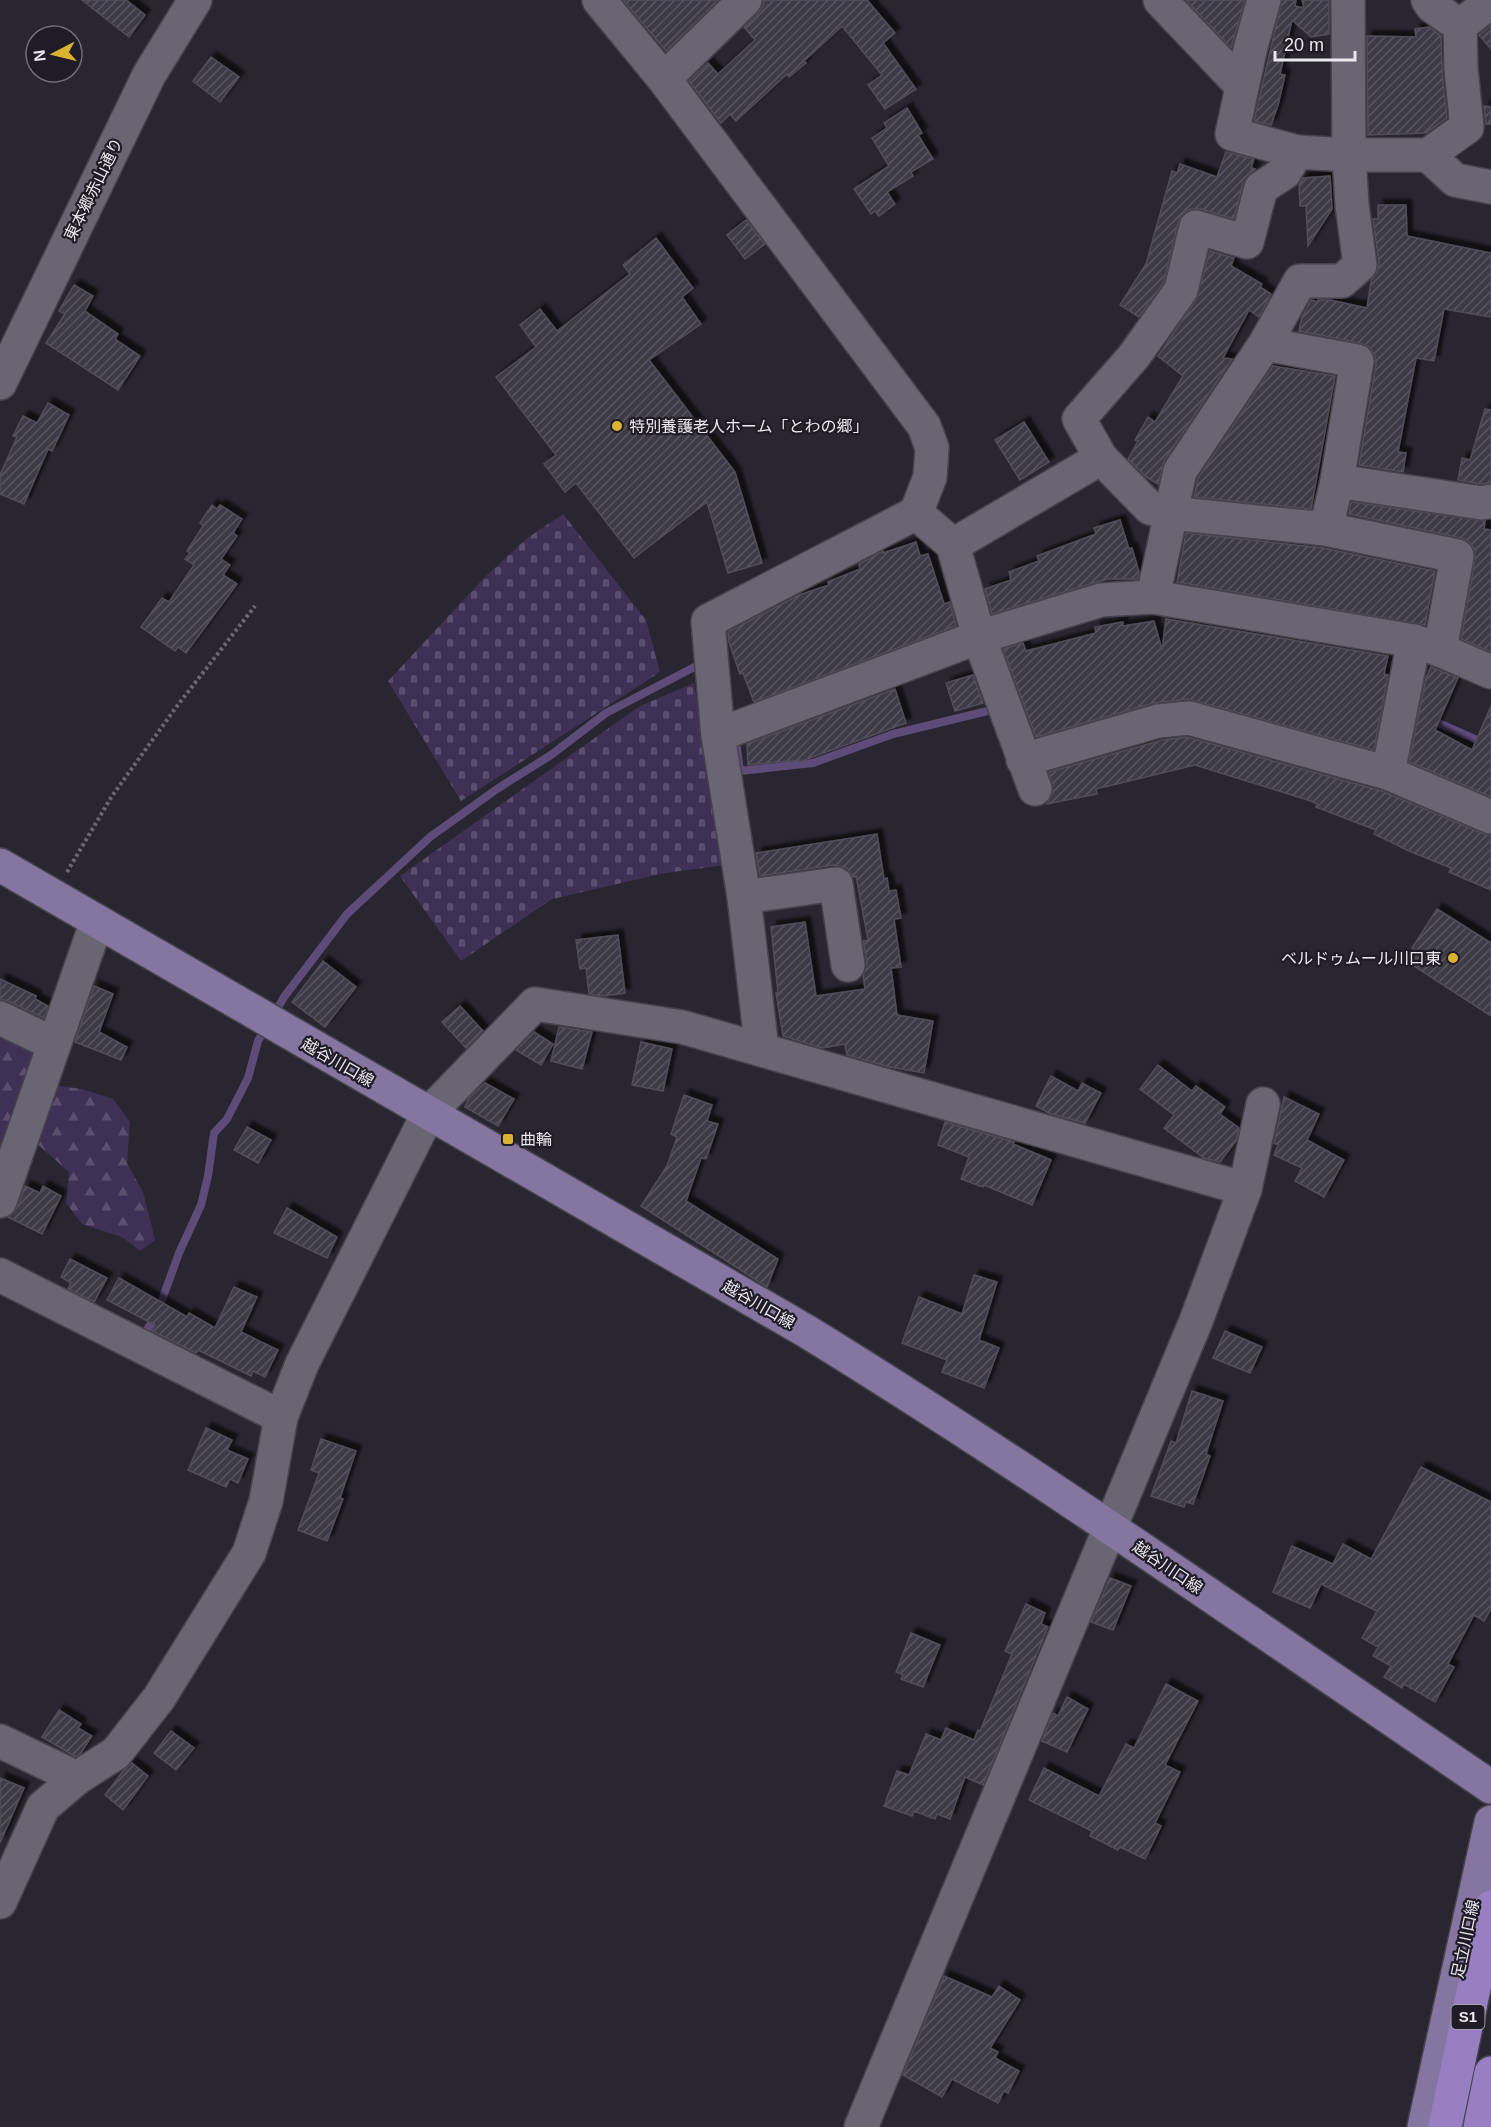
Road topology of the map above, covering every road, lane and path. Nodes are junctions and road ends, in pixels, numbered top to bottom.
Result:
1 (195, 0) edge
2 (599, 0) edge
3 (745, 0) edge
4 (1160, 0) edge
5 (1264, 0) edge
6 (1348, 0) edge
7 (1428, 0) edge
8 (1491, 1) edge
9 (1460, 26) junction
10 (664, 79) junction
11 (1242, 86) junction
12 (1297, 152) junction
13 (1349, 155) junction
14 (1428, 155) junction
15 (1491, 187) edge
16 (1265, 344) junction
17 (0, 383) edge
18 (1101, 458) junction
19 (1337, 481) junction
20 (1491, 501) edge
21 (916, 513) junction
22 (1170, 513) junction
23 (1326, 529) junction
24 (953, 546) junction
25 (1153, 597) junction
26 (255, 606) dead end
27 (980, 637) junction
28 (1427, 645) junction
29 (1491, 672) edge
30 (718, 735) junction
31 (1388, 773) junction
32 (1491, 817) edge
33 (0, 865) edge
34 (53, 896) junction
35 (744, 897) junction
36 (97, 921) junction
37 (848, 965) dead end
38 (0, 1018) edge
39 (54, 1044) junction
40 (762, 1050) junction
41 (1263, 1104) dead end
42 (428, 1114) junction
43 (1245, 1189) junction
44 (0, 1200) edge
45 (0, 1275) edge
46 (281, 1417) junction
47 (1110, 1528) junction
48 (0, 1741) edge
49 (77, 1778) junction
50 (1491, 1787) edge
51 (1491, 1822) edge
52 (0, 1902) edge
53 (1491, 1907) edge
54 (1491, 2073) edge
55 (861, 2127) edge
56 (1424, 2127) edge
57 (1445, 2127) edge
58 (1480, 2127) edge

1 - 17 street, 東本郷赤山通り
2 - 10 street
3 - 10 street
4 - 11 street
5 - 11 street
6 - 13 street
7 - 9 street
8 - 9 street
9 - 14 street
10 - 21 street
11 - 12 street
12 - 13 street
12 - 18 street
13 - 14 street
13 - 16 street
14 - 15 street
16 - 19 street
16 - 22 street
18 - 22 street
18 - 24 street
19 - 20 street
19 - 23 street
21 - 24 street
21 - 30 street
22 - 23 street
22 - 25 street
23 - 28 street
24 - 27 street
25 - 27 street
25 - 28 street
26 - 34 path
27 - 30 street
27 - 31 street
28 - 29 street
28 - 31 street
30 - 35 street
31 - 32 street
33 - 34 main road, 越谷川口線
34 - 36 main road, 越谷川口線
35 - 37 street
35 - 40 street
36 - 39 street
36 - 42 main road, 越谷川口線
38 - 39 street
39 - 44 street
40 - 42 street
40 - 43 street
41 - 43 street
42 - 46 street
42 - 47 main road, 越谷川口線
43 - 47 street
45 - 46 street
46 - 49 street
47 - 50 main road, 越谷川口線
47 - 55 street
48 - 49 street
49 - 52 street
51 - 56 main road, 足立川口線
53 - 57 highway, S1
54 - 58 highway

